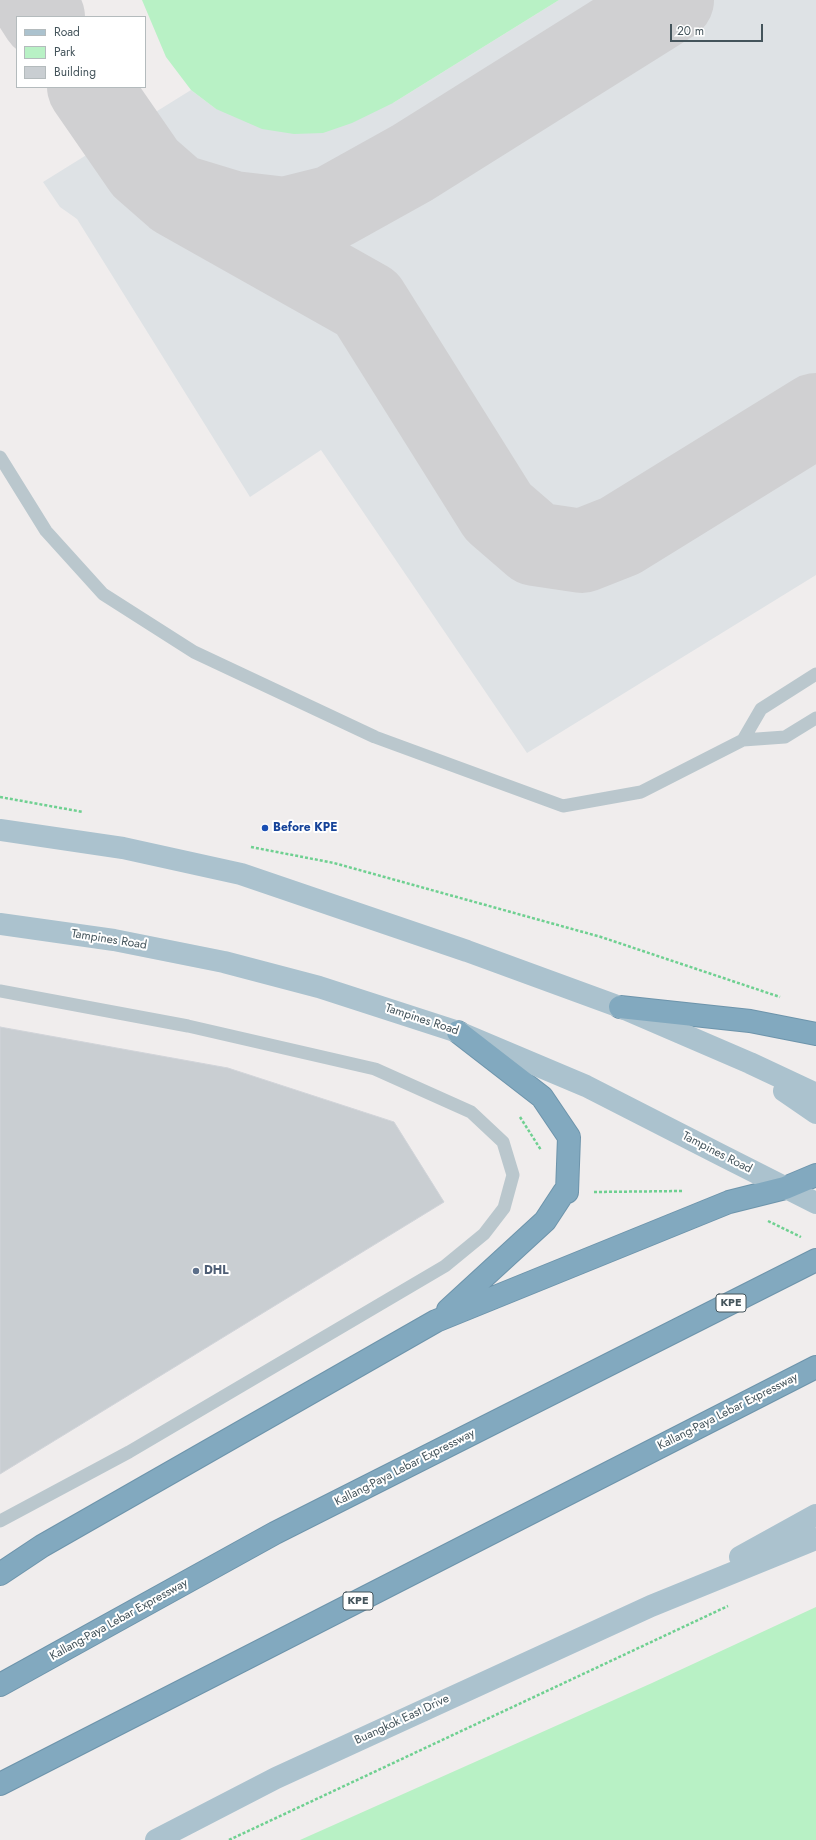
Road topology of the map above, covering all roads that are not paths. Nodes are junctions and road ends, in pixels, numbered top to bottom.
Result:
1 (0, 458) edge
2 (816, 674) edge
3 (816, 718) edge
4 (743, 740) junction
5 (0, 830) edge
6 (0, 924) edge
7 (0, 991) edge
8 (620, 1007) junction
9 (458, 1032) junction
10 (816, 1034) edge
11 (750, 1063) junction
12 (816, 1094) edge
13 (816, 1114) edge
14 (816, 1175) edge
15 (785, 1188) junction
16 (816, 1202) edge
17 (816, 1260) edge
18 (436, 1321) junction
19 (816, 1367) edge
20 (816, 1516) edge
21 (0, 1521) edge
22 (816, 1539) edge
23 (0, 1574) edge
24 (651, 1606) junction
25 (0, 1685) edge
26 (0, 1784) edge
27 (156, 1840) edge

1 - 4 lane
2 - 4 lane
3 - 4 lane
5 - 8 main road
6 - 9 main road, Tampines Road
7 - 21 lane
8 - 10 highway
8 - 11 main road
9 - 15 main road, Tampines Road
9 - 18 highway
11 - 12 main road
11 - 13 main road
14 - 15 highway
15 - 16 main road, Tampines Road
15 - 18 highway
17 - 25 highway, Kallang-Paya Lebar Expressway / KPE
18 - 23 highway
19 - 26 highway, Kallang-Paya Lebar Expressway / KPE
20 - 24 main road
22 - 24 main road
24 - 27 main road, Buangkok East Drive

